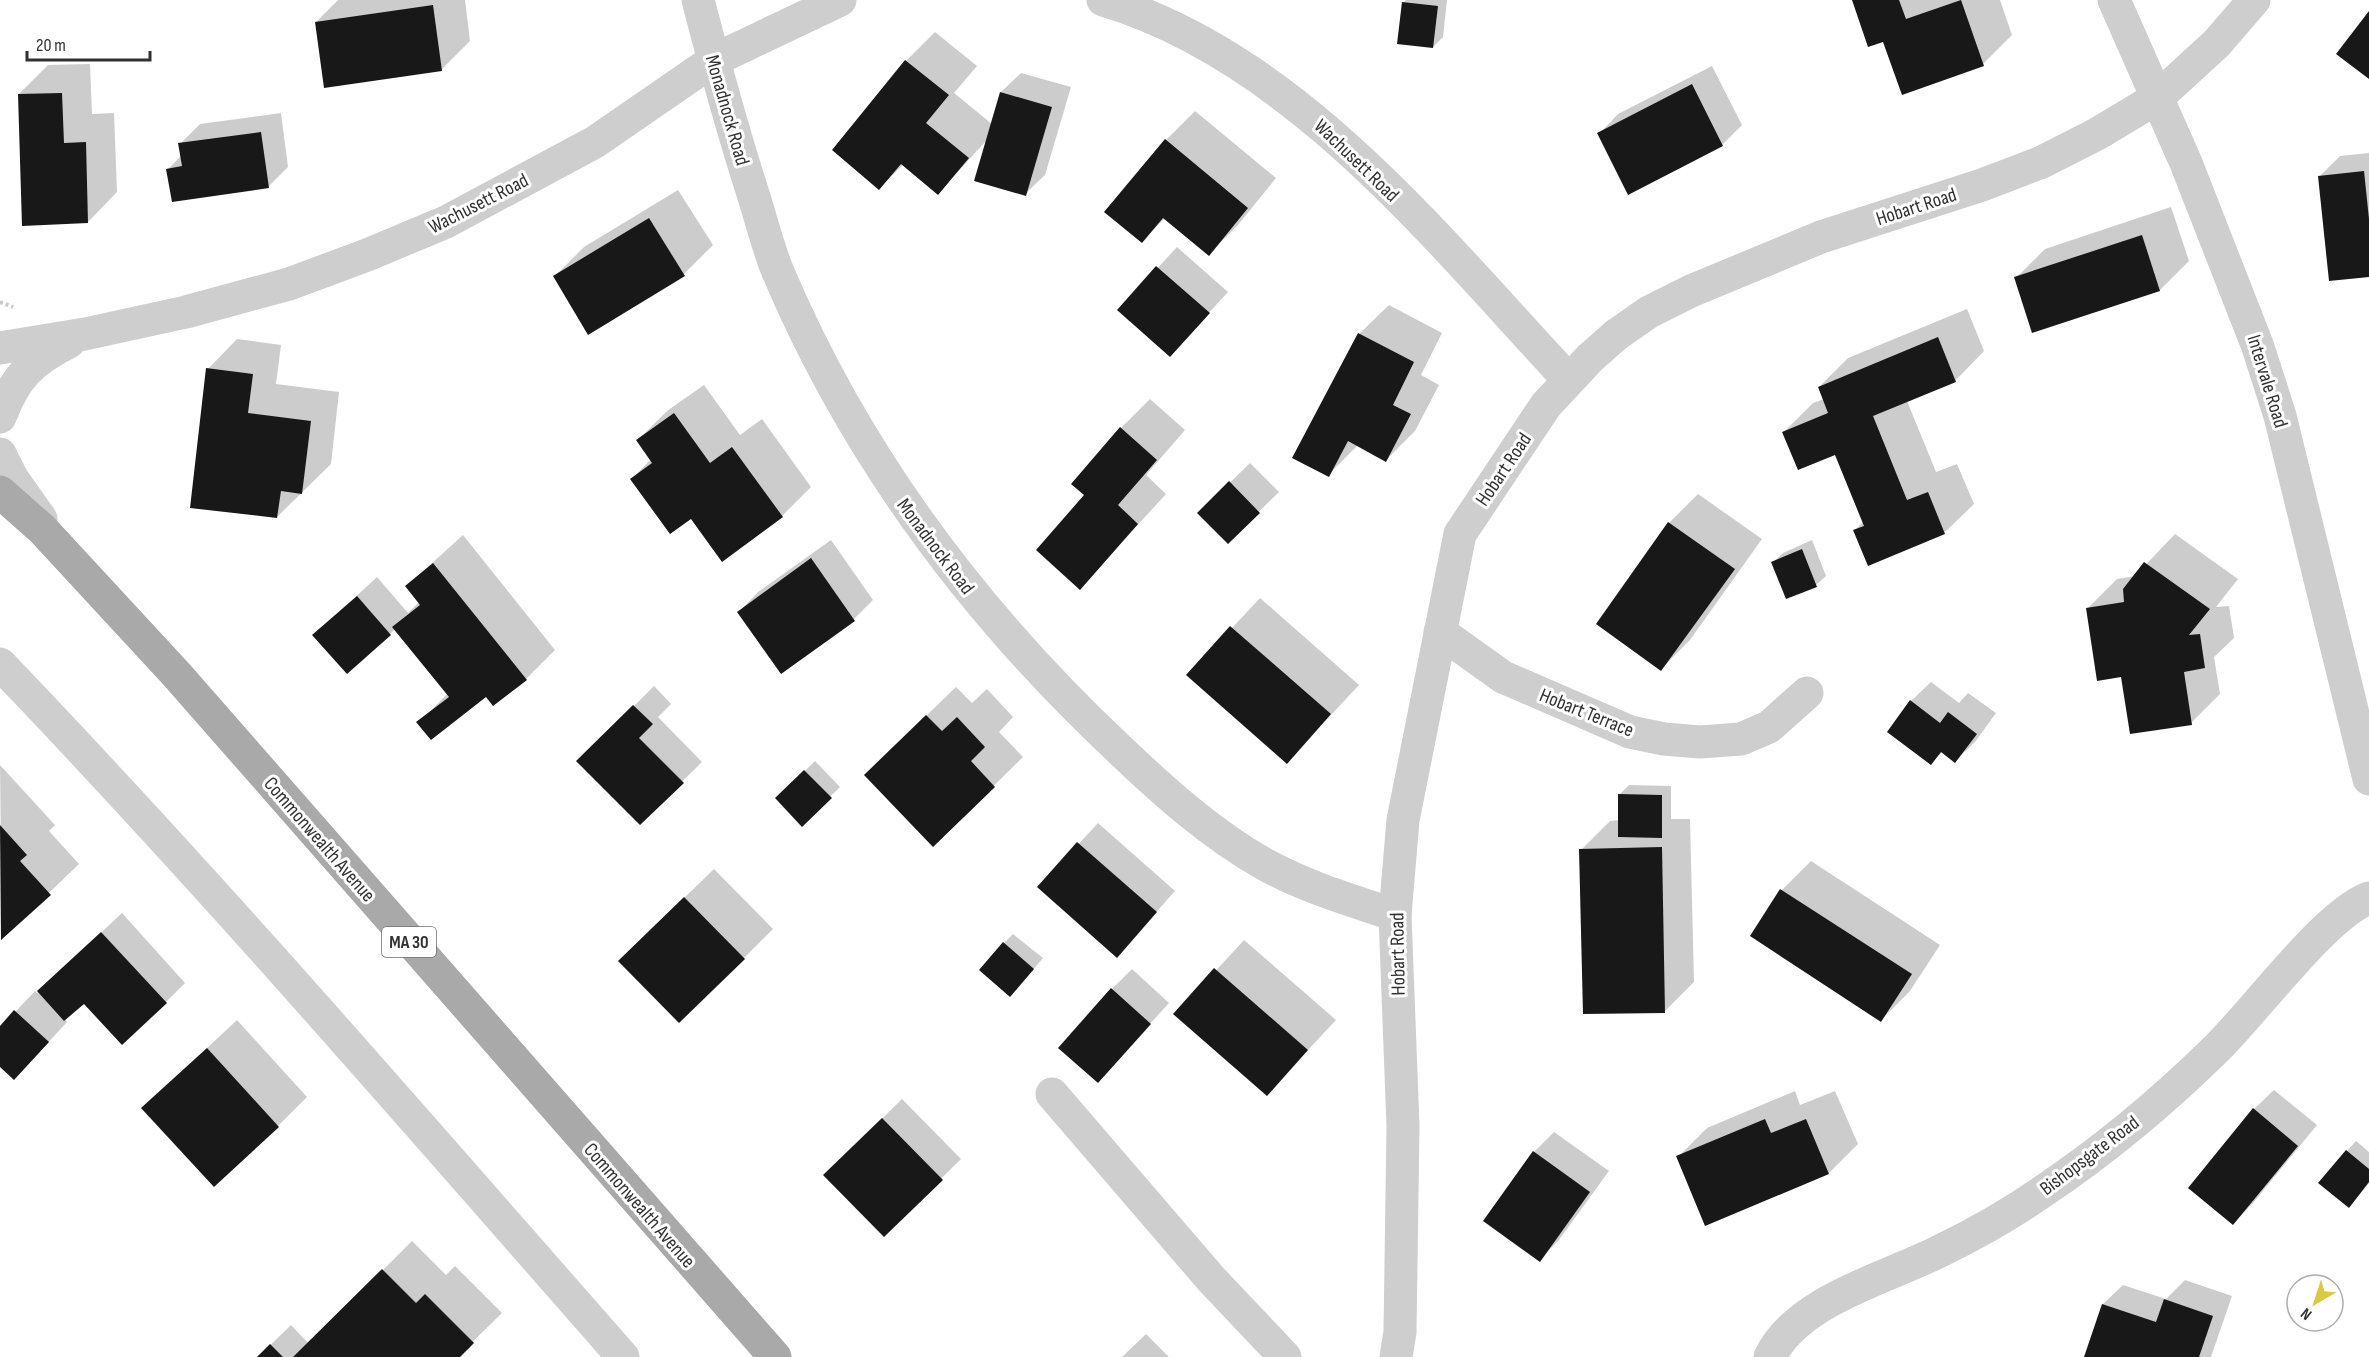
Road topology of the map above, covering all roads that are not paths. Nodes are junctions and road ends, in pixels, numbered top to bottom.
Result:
1 (699, 0) edge
2 (840, 0) edge
3 (1103, 0) edge
4 (2114, 0) edge
5 (2254, 0) edge
6 (714, 60) junction
7 (2157, 98) junction
8 (85, 334) junction
9 (0, 348) edge
10 (1568, 379) junction
11 (0, 417) edge
12 (0, 454) edge
13 (0, 492) edge
14 (91, 581) junction
15 (1440, 632) junction
16 (0, 664) edge
17 (1807, 693) dead end
18 (2369, 779) edge
19 (2369, 898) edge
20 (1395, 915) junction
21 (1052, 1094) dead end
22 (621, 1357) edge
23 (774, 1357) edge
24 (1285, 1357) edge
25 (1396, 1357) edge
26 (1770, 1357) edge

1 - 6 street, Monadnock Road
2 - 6 street, Wachusett Road
3 - 10 street, Wachusett Road
4 - 7 street, Intervale Road
5 - 7 street, Hobart Road
6 - 8 street, Wachusett Road
6 - 20 street, Monadnock Road
7 - 10 street, Hobart Road
7 - 18 street, Intervale Road
8 - 9 street, Wachusett Road
8 - 11 street, Wachusett Road
10 - 15 street, Hobart Road
12 - 14 street
13 - 14 main road, Commonwealth Avenue / MA 30
14 - 23 main road, Commonwealth Avenue / MA 30
15 - 17 street, Hobart Terrace
15 - 20 street, Hobart Road
16 - 22 street
19 - 26 street, Bishopsgate Road
20 - 25 street, Hobart Road
21 - 24 street

